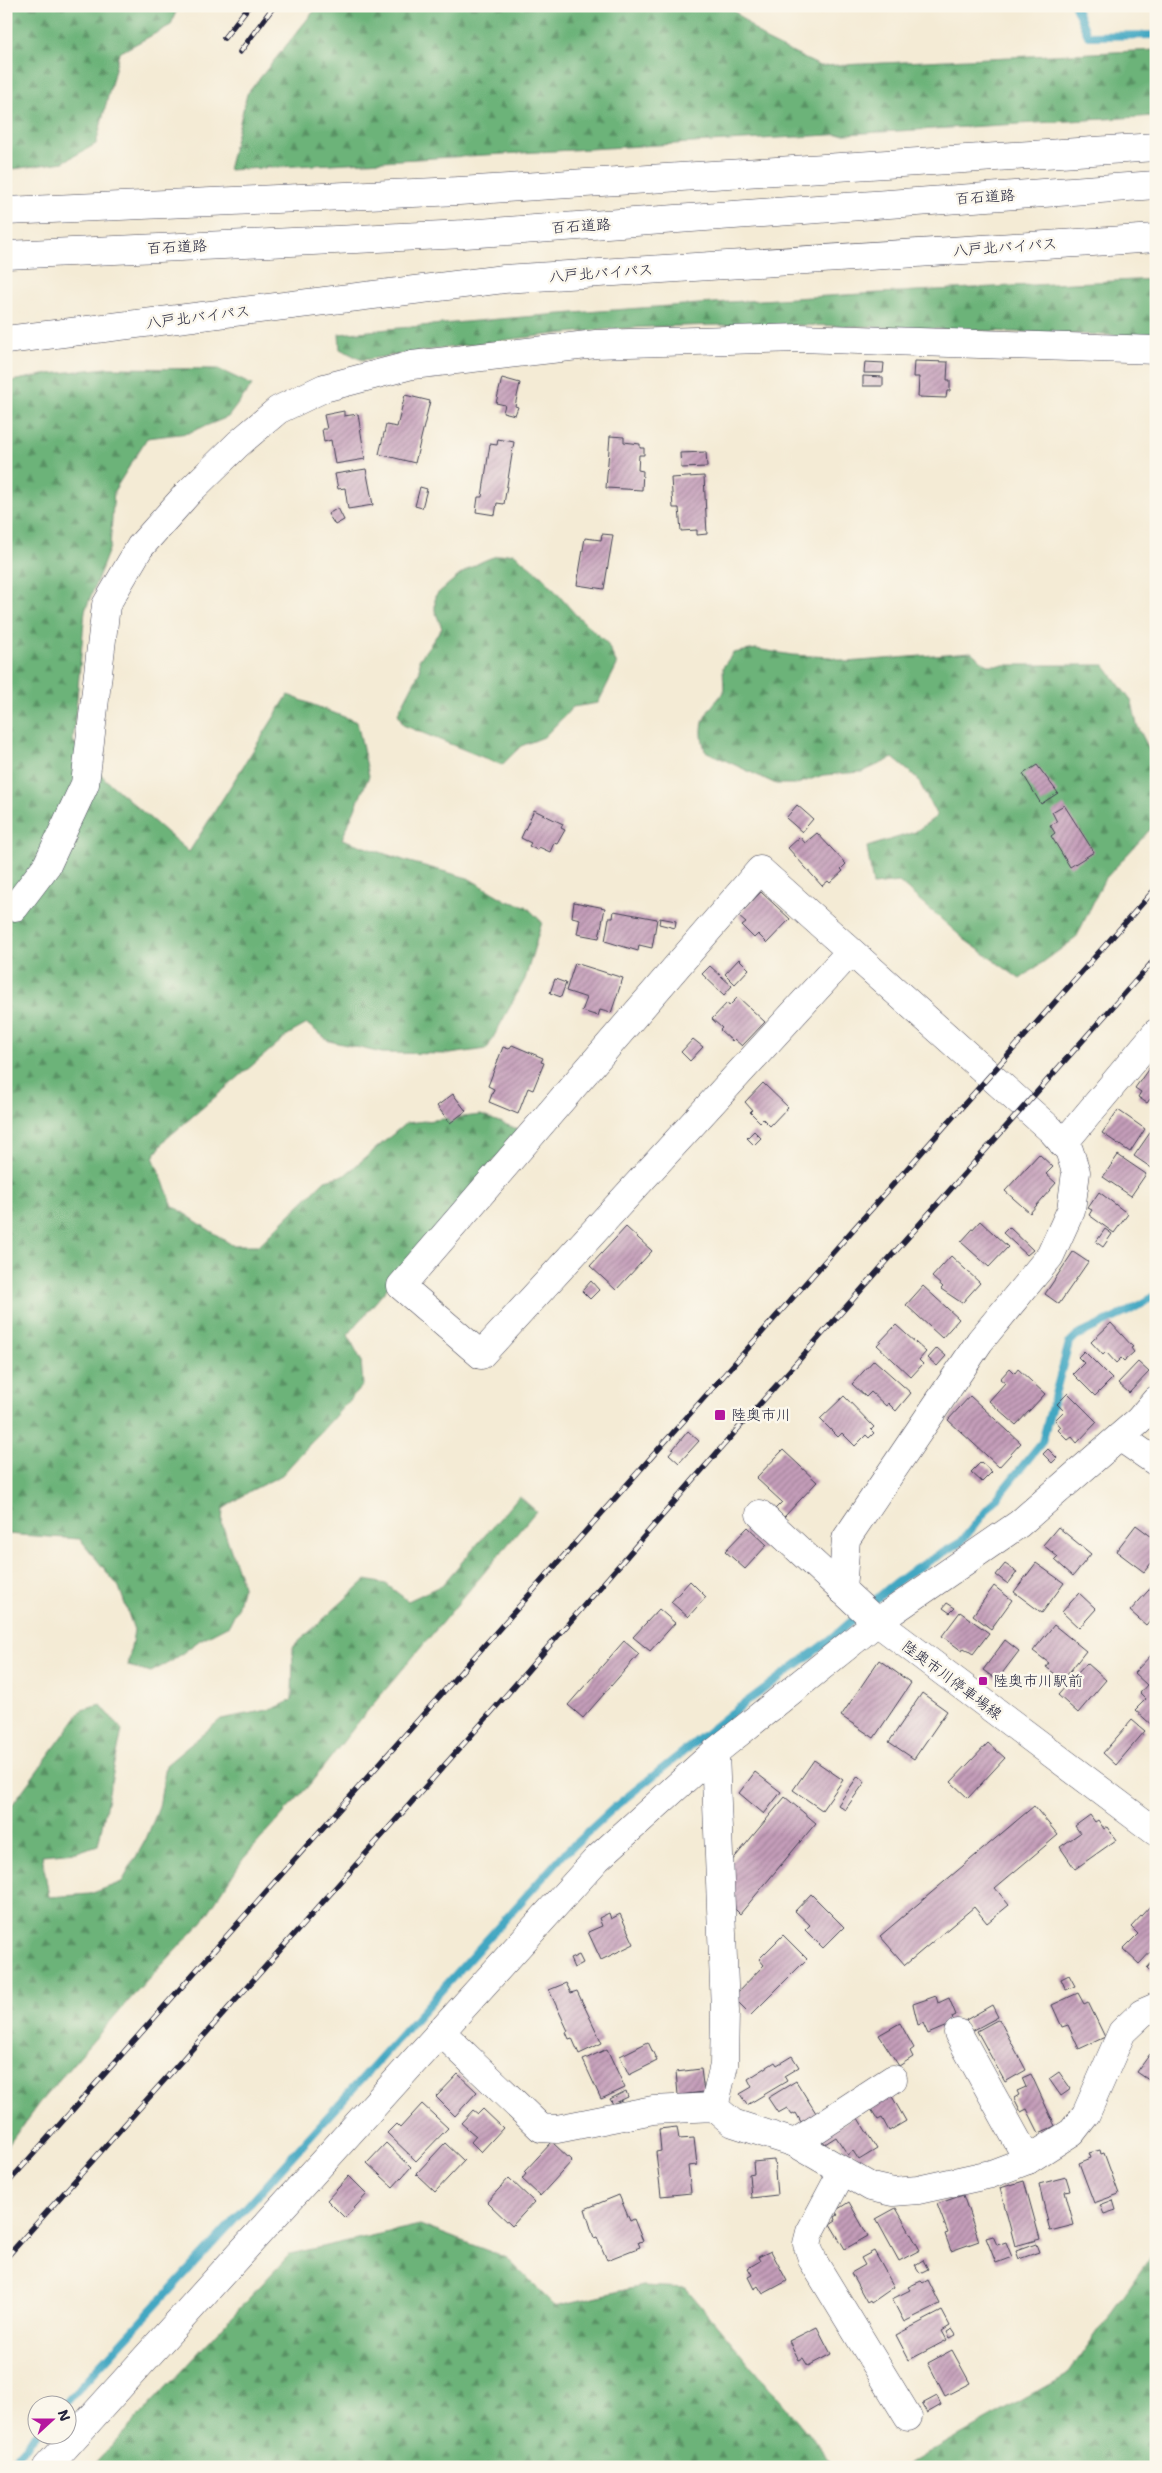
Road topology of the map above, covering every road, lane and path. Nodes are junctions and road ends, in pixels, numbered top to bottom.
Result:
1 (1156, 147) edge
2 (1156, 185) edge
3 (6, 211) edge
4 (1156, 238) edge
5 (6, 255) edge
6 (48, 336) junction
7 (6, 340) edge
8 (6, 345) edge
9 (1156, 350) edge
10 (14, 907) dead end
11 (850, 952) junction
12 (1156, 1033) edge
13 (1063, 1144) junction
14 (1156, 1400) edge
15 (1120, 1437) junction
16 (1156, 1462) edge
17 (760, 1514) dead end
18 (842, 1590) junction
19 (877, 1622) junction
20 (716, 1752) junction
21 (1156, 1832) edge
22 (1156, 2007) edge
23 (440, 2031) junction
24 (958, 2033) dead end
25 (893, 2079) dead end
26 (714, 2107) junction
27 (795, 2143) junction
28 (1028, 2160) junction
29 (842, 2172) junction
30 (908, 2417) dead end
31 (47, 2467) edge

1 - 3 main road
2 - 5 main road, 百石道路
4 - 6 main road, 八戸北バイパス
6 - 7 main road, 八戸北バイパス
6 - 8 main road, 八戸北バイパス
9 - 10 main road
11 - 11 main road
11 - 13 main road
12 - 13 main road
13 - 18 main road
14 - 15 main road
15 - 16 main road
15 - 19 main road
17 - 18 main road, 陸奥市川停車場線
18 - 19 main road, 陸奥市川停車場線
19 - 20 main road
19 - 21 main road, 陸奥市川停車場線
20 - 23 main road
20 - 26 main road
22 - 28 main road
23 - 26 main road
23 - 31 main road
24 - 28 main road
25 - 27 main road
26 - 27 main road
27 - 29 main road
28 - 29 main road
29 - 30 main road

